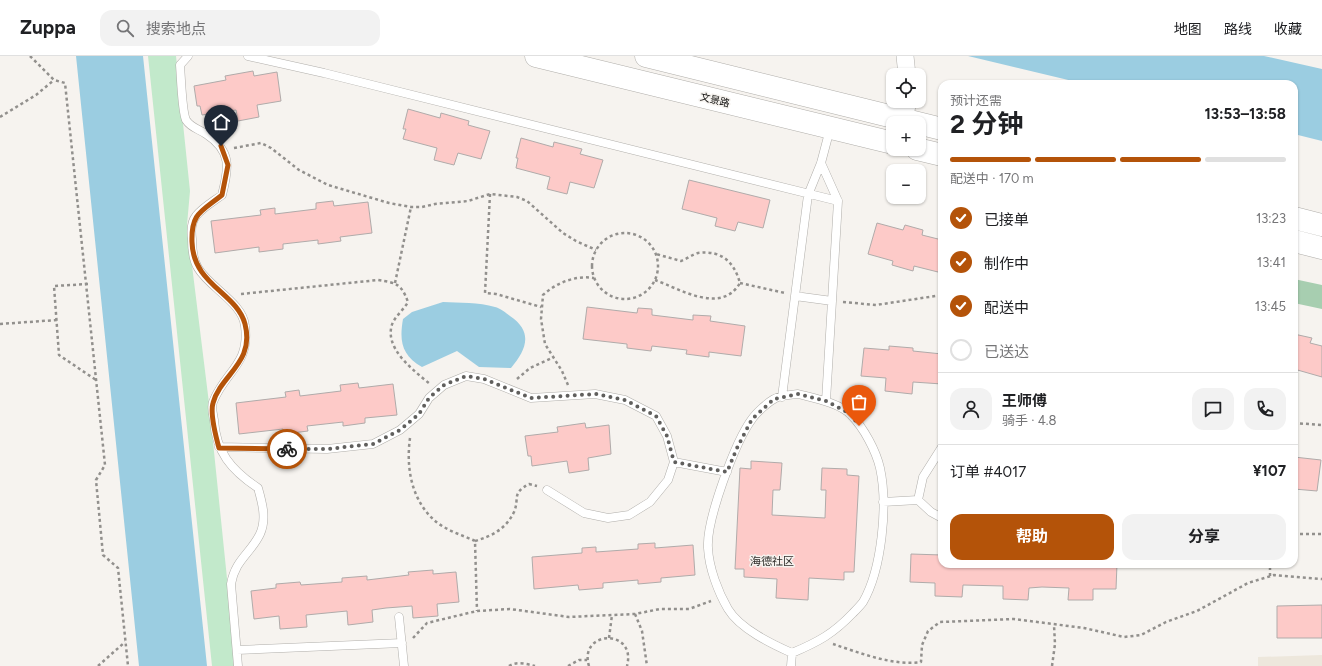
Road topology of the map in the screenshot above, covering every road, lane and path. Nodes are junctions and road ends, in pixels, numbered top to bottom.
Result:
1 (30, 56) edge
2 (188, 56) edge
3 (248, 56) edge
4 (536, 56) edge
5 (646, 56) edge
6 (905, 56) edge
7 (906, 68) edge
8 (54, 80) junction
9 (906, 110) edge
10 (0, 117) edge
11 (938, 127) edge
12 (830, 128) junction
13 (886, 141) edge
14 (223, 150) junction
15 (926, 151) edge
16 (938, 154) edge
17 (821, 163) junction
18 (490, 194) junction
19 (808, 195) junction
20 (838, 202) junction
21 (411, 207) junction
22 (1298, 219) edge
23 (1322, 225) edge
24 (1298, 242) edge
25 (1322, 248) edge
26 (596, 250) junction
27 (655, 254) junction
28 (594, 278) junction
29 (655, 280) junction
30 (395, 283) junction
31 (740, 283) junction
32 (88, 284) junction
33 (224, 296) junction
34 (795, 296) junction
35 (938, 296) edge
36 (832, 301) junction
37 (541, 307) junction
38 (57, 320) junction
39 (0, 324) edge
40 (554, 357) junction
41 (97, 380) junction
42 (509, 389) junction
43 (438, 390) junction
44 (572, 396) junction
45 (782, 397) junction
46 (826, 401) junction
47 (413, 419) junction
48 (1298, 423) edge
49 (1322, 426) edge
50 (219, 448) junction
51 (938, 453) edge
52 (674, 462) junction
53 (727, 472) junction
54 (547, 490) joint
55 (918, 500) junction
56 (883, 502) junction
57 (938, 516) edge
58 (1298, 534) edge
59 (1322, 534) edge
60 (475, 541) junction
61 (1270, 568) edge
62 (1270, 576) junction
63 (1322, 579) edge
64 (723, 597) junction
65 (478, 611) junction
66 (635, 614) junction
67 (612, 615) junction
68 (399, 617) dead end
69 (1054, 625) junction
70 (609, 638) junction
71 (821, 640) junction
72 (125, 642) junction
73 (402, 643) junction
74 (237, 650) junction
75 (792, 653) junction
76 (587, 660) junction
77 (914, 665) edge
78 (98, 666) edge
79 (128, 666) edge
80 (238, 666) edge
81 (404, 666) edge
82 (509, 666) edge
83 (535, 666) edge
84 (568, 666) edge
85 (589, 666) edge
86 (627, 666) edge
87 (647, 666) edge
88 (791, 666) edge
89 (1052, 666) edge

1 - 8 path
2 - 14 lane
3 - 19 lane
4 - 12 main road, 文景路
5 - 9 main road
6 - 7 street
8 - 10 path
8 - 32 path
9 - 11 main road
12 - 13 main road, 文景路
12 - 17 lane
14 - 21 path
14 - 33 lane
15 - 16 main road
17 - 19 lane
17 - 20 lane
18 - 21 path
18 - 26 path
18 - 37 path
19 - 20 lane
19 - 34 lane
20 - 36 lane
21 - 30 path
22 - 23 main road
24 - 25 main road
26 - 27 path
26 - 28 path
27 - 29 path
27 - 31 path
28 - 29 path
28 - 37 path
29 - 31 path
30 - 33 path
30 - 43 path
31 - 34 path
32 - 38 path
32 - 41 path
33 - 50 lane
34 - 36 lane
34 - 45 lane
35 - 36 path
36 - 46 lane
37 - 40 path
38 - 39 path
38 - 41 path
40 - 42 path
40 - 44 path
41 - 72 path
42 - 43 lane
42 - 44 lane
43 - 47 lane
44 - 52 lane
45 - 46 lane
45 - 53 lane
46 - 56 lane
47 - 50 lane
47 - 60 path
48 - 49 path
50 - 74 lane
51 - 55 lane
52 - 53 lane
52 - 54 lane
53 - 64 lane
54 - 60 path
55 - 56 lane
55 - 57 lane
56 - 71 lane
58 - 59 path
60 - 65 path
61 - 62 path
62 - 63 path
62 - 69 path
64 - 66 path
64 - 75 lane
65 - 67 path
65 - 73 path
66 - 67 path
66 - 87 path
67 - 70 path
68 - 73 lane
69 - 77 path
69 - 89 path
70 - 76 path
70 - 86 path
71 - 75 lane
71 - 77 path
72 - 78 path
72 - 79 path
73 - 74 lane
73 - 81 lane
74 - 80 lane
75 - 88 lane
76 - 84 path
76 - 85 path
82 - 83 path

